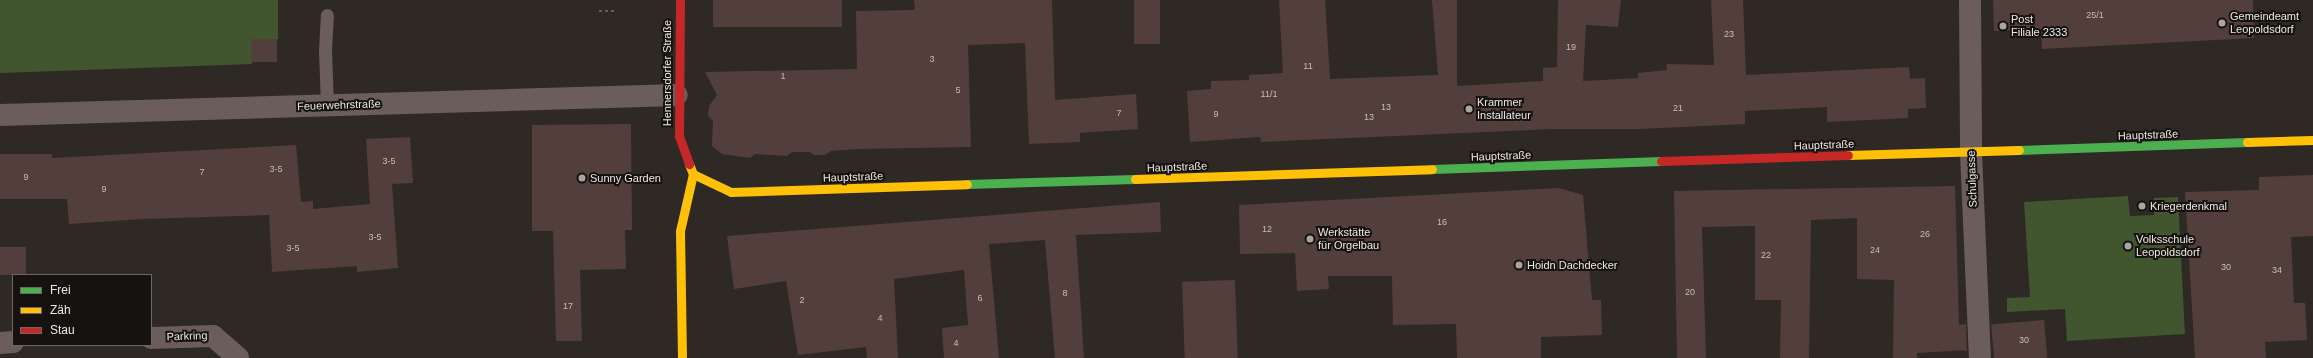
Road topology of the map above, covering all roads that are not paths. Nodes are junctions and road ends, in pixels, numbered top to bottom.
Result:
1 (680, 0) edge
2 (1970, 0) edge
3 (327, 14) dead end
4 (677, 95) junction
5 (327, 105) junction
6 (0, 115) edge
7 (2313, 140) edge
8 (1971, 153) junction
9 (693, 174) junction
10 (152, 338) edge
11 (12, 342) edge
12 (0, 343) edge
13 (238, 358) edge
14 (682, 358) edge
15 (1980, 358) edge

1 - 4 street, Hennersdorfer Straße
2 - 8 street, Schulgasse
3 - 5 lane
4 - 5 street, Feuerwehrstraße
4 - 9 street, Hennersdorfer Straße
5 - 6 street, Feuerwehrstraße
7 - 8 street, Hauptstraße
8 - 9 street, Hauptstraße
8 - 15 street, Schulgasse
9 - 14 street
10 - 13 street, Parkring
11 - 12 street

